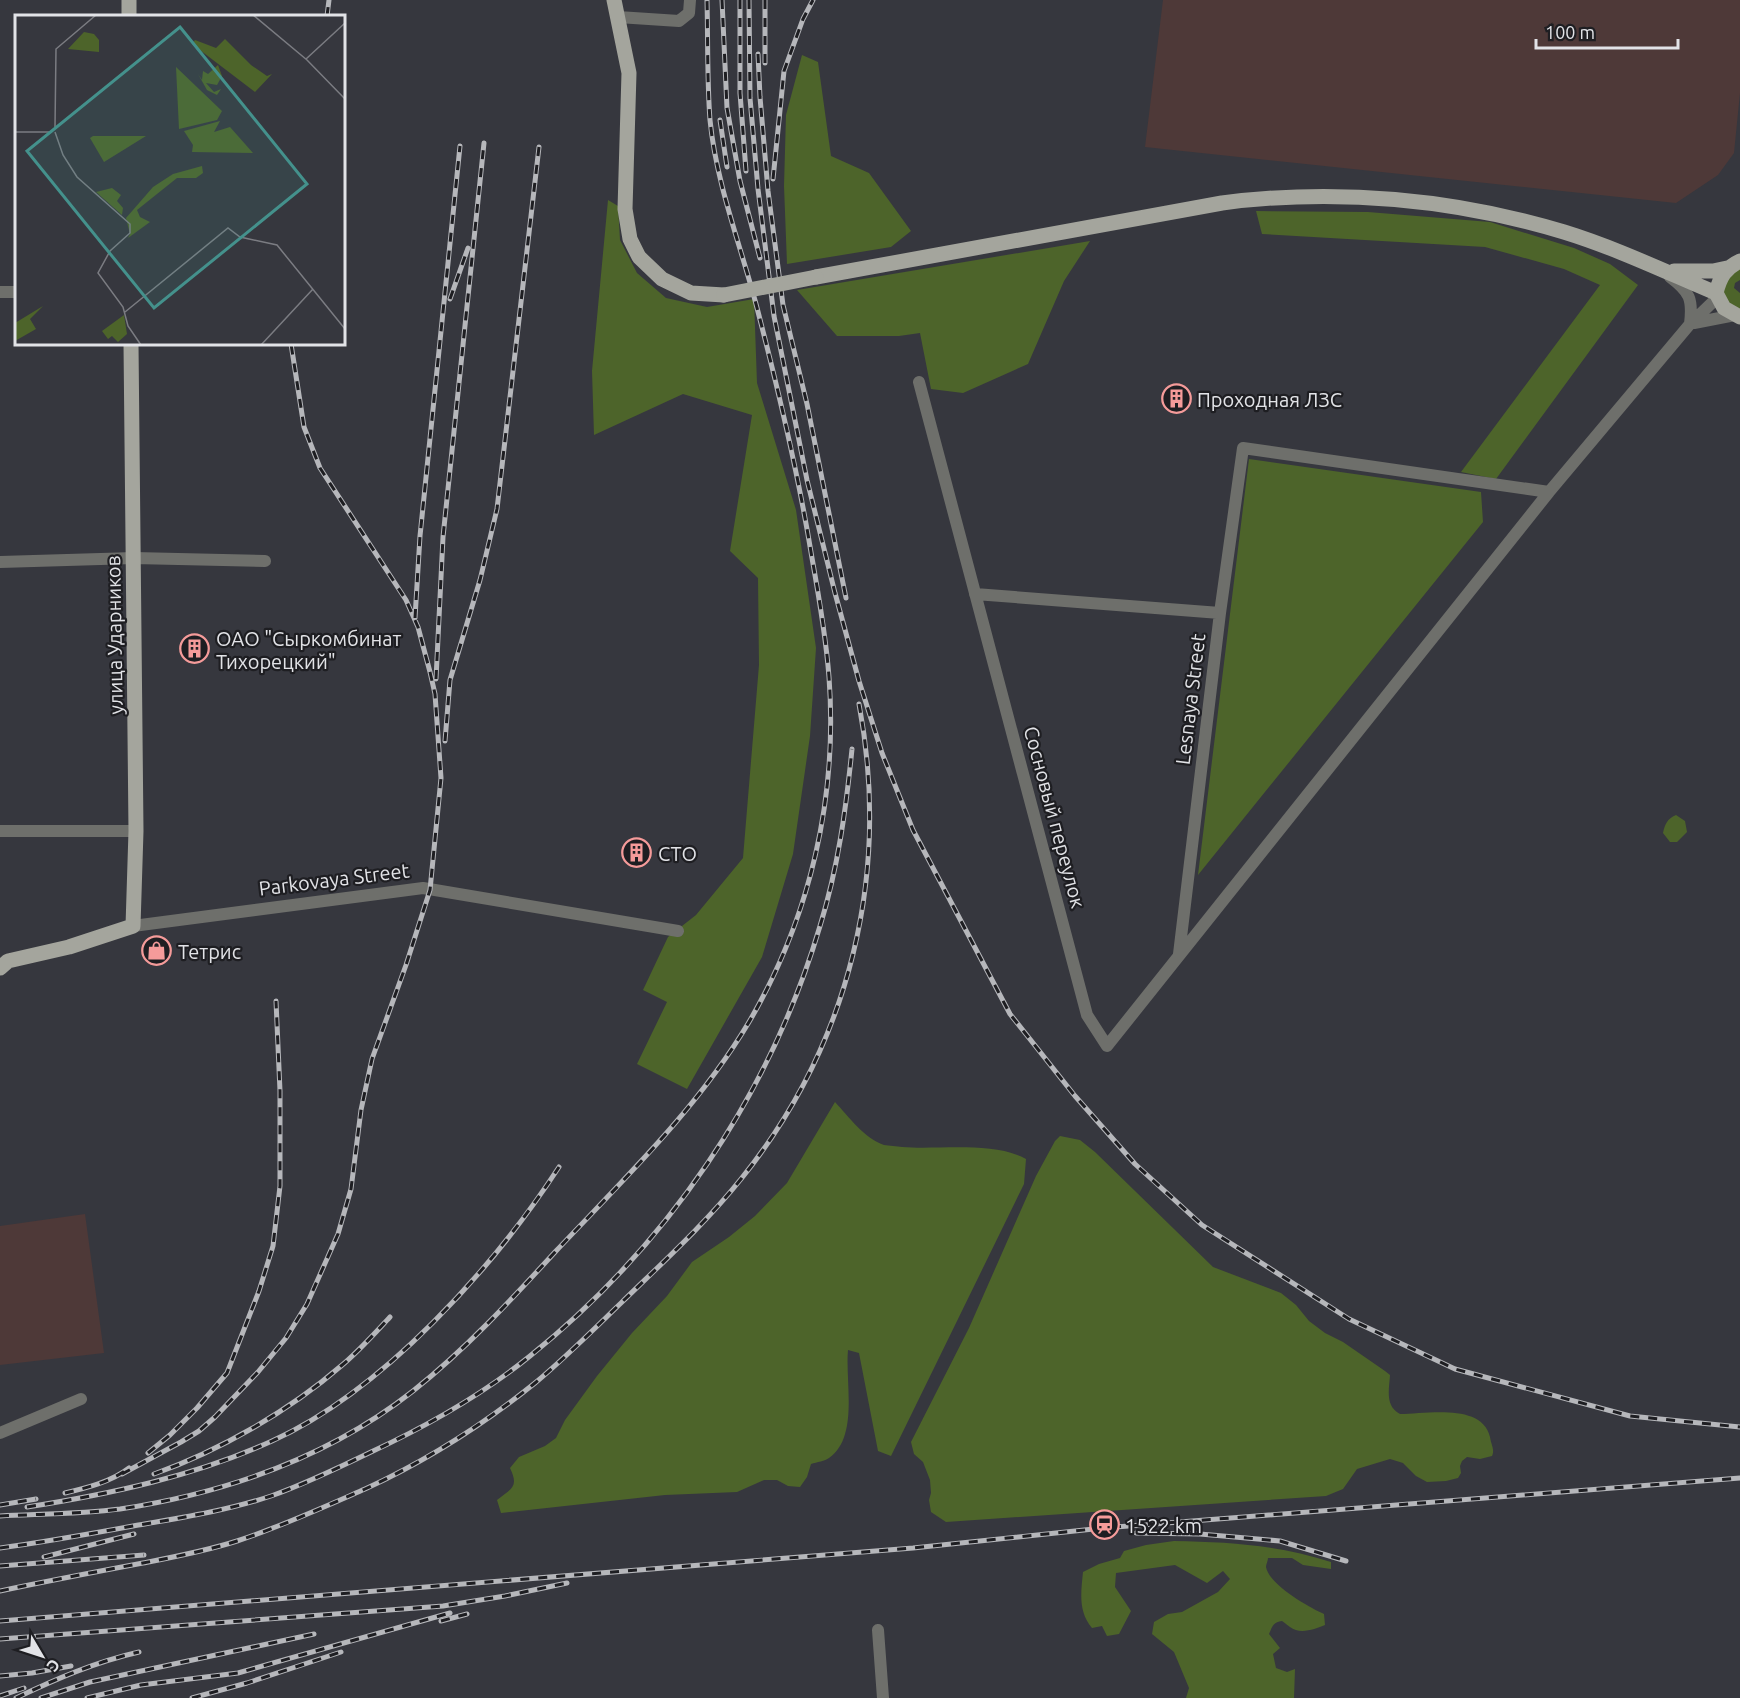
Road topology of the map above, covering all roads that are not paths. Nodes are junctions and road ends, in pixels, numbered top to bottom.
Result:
1 (614, 0) edge
2 (690, 0) edge
3 (618, 17) junction
4 (1737, 263) edge
5 (1662, 270) junction
6 (1717, 295) junction
7 (1738, 316) edge
8 (1689, 324) junction
9 (131, 345) edge
10 (919, 382) dead end
11 (1549, 492) junction
12 (134, 558) junction
13 (266, 561) dead end
14 (0, 562) edge
15 (975, 594) junction
16 (1220, 613) junction
17 (0, 831) edge
18 (136, 831) junction
19 (133, 926) junction
20 (678, 931) dead end
21 (1179, 955) junction
22 (0, 968) edge
23 (81, 1399) dead end
24 (0, 1433) edge
25 (878, 1630) dead end
26 (884, 1698) edge

1 - 3 main road
2 - 3 street
3 - 5 main road, bridge
4 - 5 main road
4 - 6 main road
5 - 6 main road
5 - 8 street
6 - 7 main road
6 - 8 street
7 - 8 street
8 - 11 street
9 - 12 main road, улица Ударников
10 - 15 street, Сосновый переулок
11 - 16 street, Lesnaya Street
11 - 21 street
12 - 13 street
12 - 14 street
12 - 18 main road, улица Ударников
15 - 16 street
15 - 21 street, Сосновый переулок
16 - 21 street, Lesnaya Street
17 - 18 street
18 - 19 main road, улица Ударников
19 - 20 street, Parkovaya Street
19 - 22 main road, Parkovaya Street
23 - 24 street
25 - 26 street

